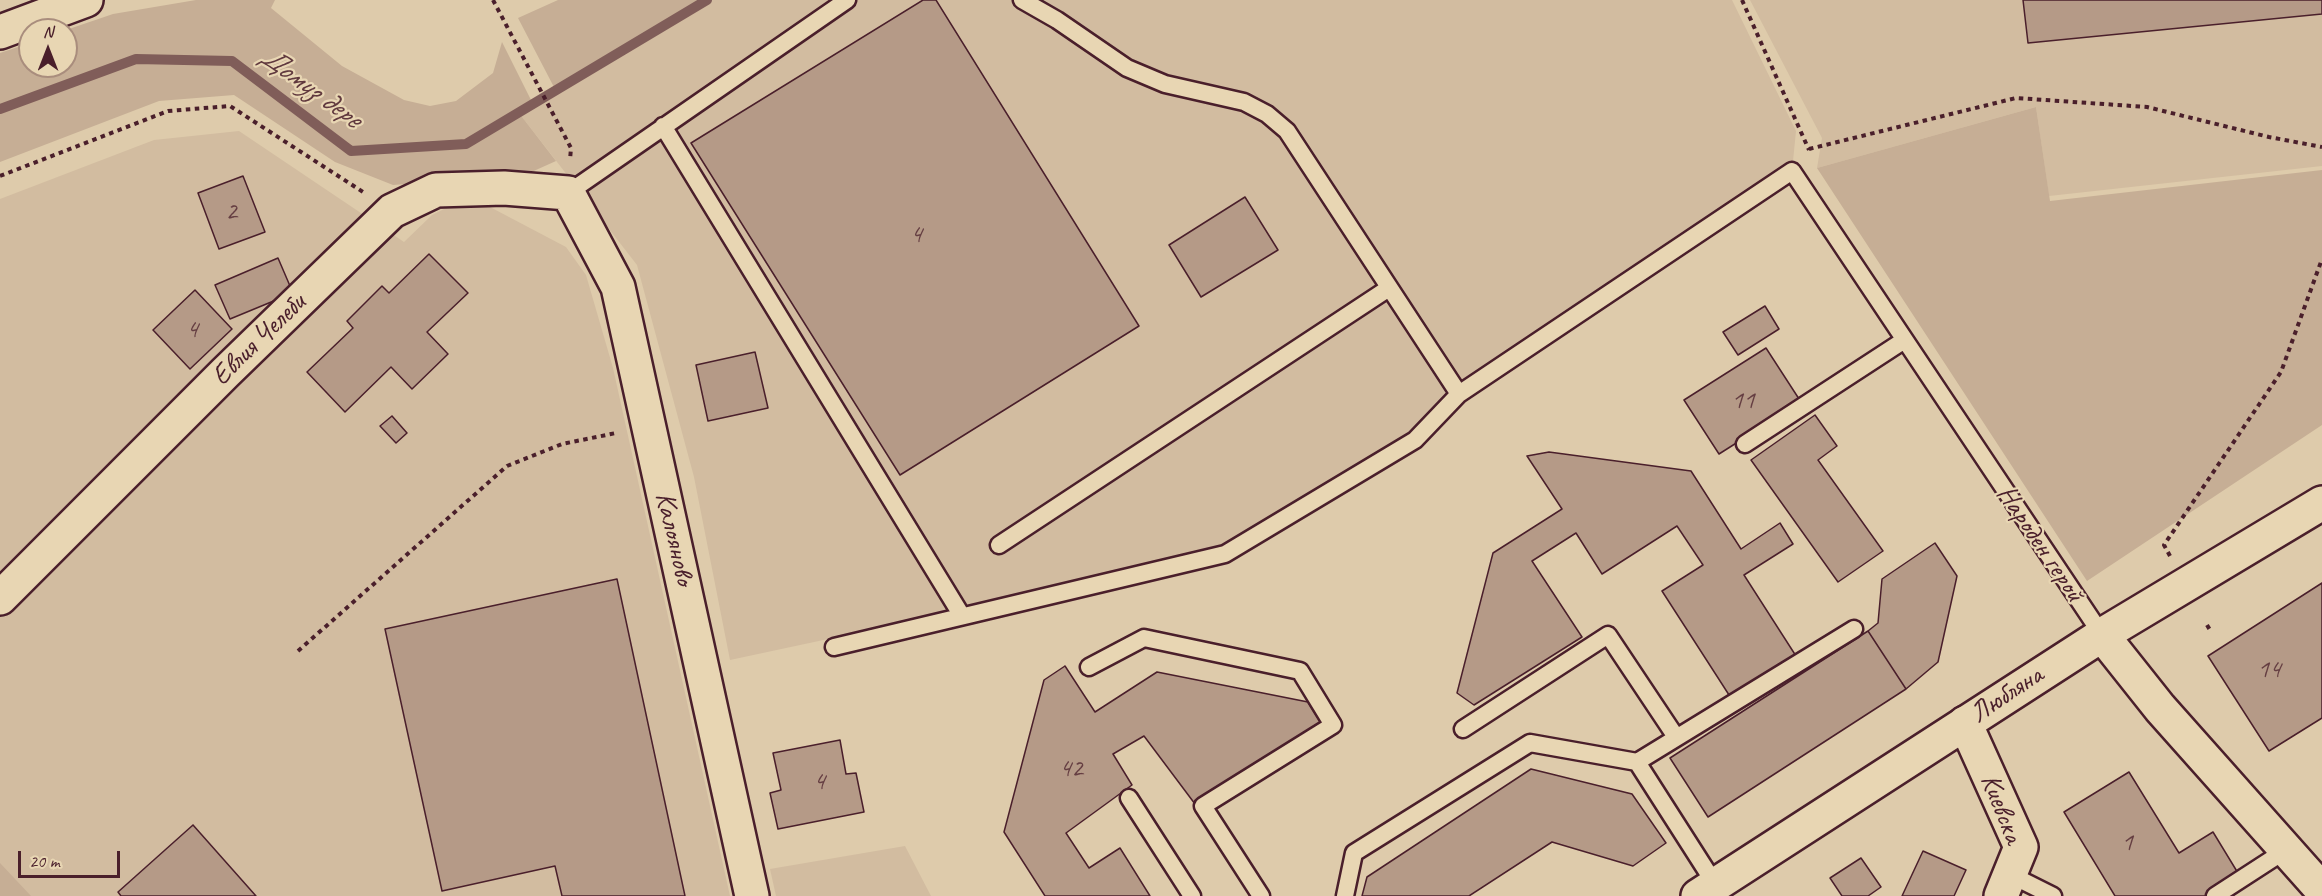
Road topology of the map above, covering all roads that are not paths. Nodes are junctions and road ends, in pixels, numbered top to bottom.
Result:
1 (86, 0) edge
2 (847, 0) edge
3 (1022, 0) edge
4 (0, 32) edge
5 (663, 126) junction
6 (568, 193) junction
7 (1389, 288) junction
8 (1903, 340) junction
9 (1459, 394) junction
10 (1745, 444) dead end
11 (2322, 503) edge
12 (999, 545) dead end
13 (0, 598) edge
14 (962, 616) junction
15 (1854, 629) dead end
16 (2102, 634) junction
17 (834, 647) dead end
18 (1089, 667) dead end
19 (1965, 723) junction
20 (1463, 729) dead end
21 (1677, 737) junction
22 (1636, 762) junction
23 (1129, 798) dead end
24 (2286, 850) junction
25 (2006, 885) edge
26 (1706, 890) edge
27 (2322, 890) edge
28 (752, 896) edge
29 (1192, 896) edge
30 (1261, 896) edge
31 (1345, 896) edge
32 (2053, 896) edge
33 (2215, 896) edge

1 - 4 street
2 - 5 lane
3 - 7 lane
5 - 6 lane
5 - 14 lane
6 - 13 street, Евлия Челеби
6 - 28 street, Калояново
7 - 9 lane
7 - 12 lane
8 - 9 lane, Народен герой
8 - 10 lane
8 - 16 lane, Народен герой
9 - 14 lane
11 - 16 street, Любляна
14 - 17 lane
15 - 21 lane
16 - 19 street, Любляна
16 - 24 street, Народен герой
18 - 30 lane
19 - 25 street, Киевска
19 - 26 street, Любляна
20 - 21 lane
21 - 22 lane
22 - 26 lane
22 - 31 lane
23 - 29 lane
24 - 27 street, Народен герой
24 - 33 lane
25 - 32 lane

